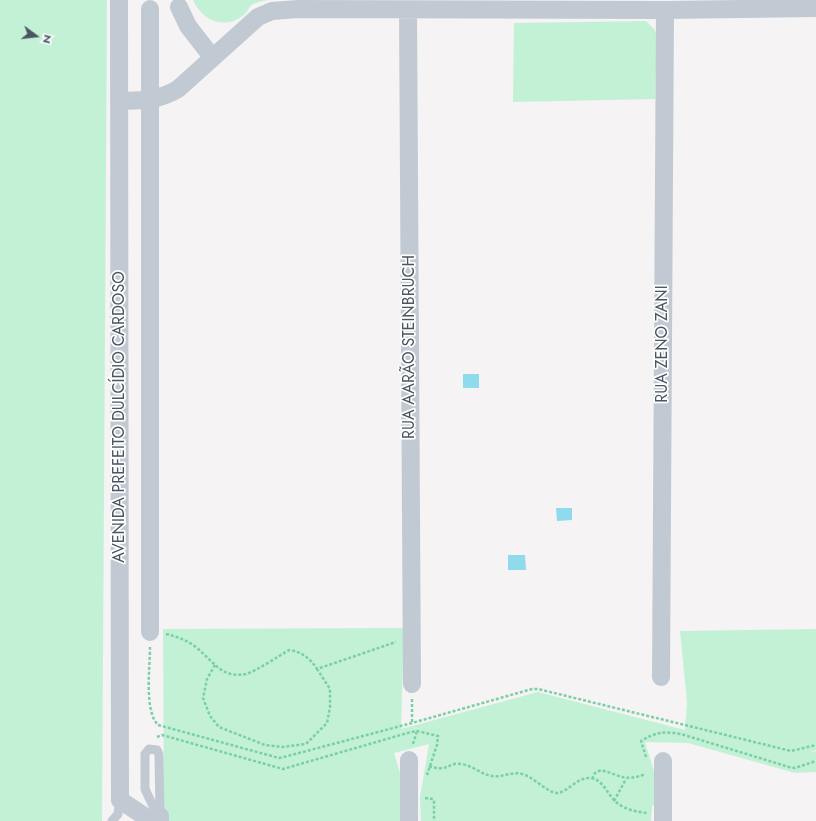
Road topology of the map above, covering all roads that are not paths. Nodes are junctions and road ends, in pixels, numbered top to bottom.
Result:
1 (119, 0) edge
2 (178, 7) dead end
3 (816, 8) edge
4 (150, 9) dead end
5 (408, 10) junction
6 (665, 10) junction
7 (212, 58) junction
8 (150, 100) junction
9 (119, 101) junction
10 (150, 632) road end
11 (661, 677) dead end
12 (412, 684) road end
13 (409, 760) dead end
14 (654, 764) road end
15 (120, 800) junction
16 (156, 819) edge
17 (655, 819) edge
18 (112, 821) edge
19 (409, 821) edge

1 - 9 street, AVENIDA PREFEITO DULCÍDIO CARDOSO
2 - 7 street
3 - 6 street
4 - 8 street, AVENIDA PREFEITO DULCÍDIO CARDOSO
5 - 6 street
5 - 7 street
5 - 12 street, RUA AARÃO STEINBRUCH
6 - 11 street, RUA ZENO ZANI
7 - 8 street
8 - 9 street
8 - 10 street, AVENIDA PREFEITO DULCÍDIO CARDOSO
9 - 15 street, AVENIDA PREFEITO DULCÍDIO CARDOSO
13 - 19 street
14 - 17 street
15 - 16 street
15 - 18 lane
16 - 16 lane

